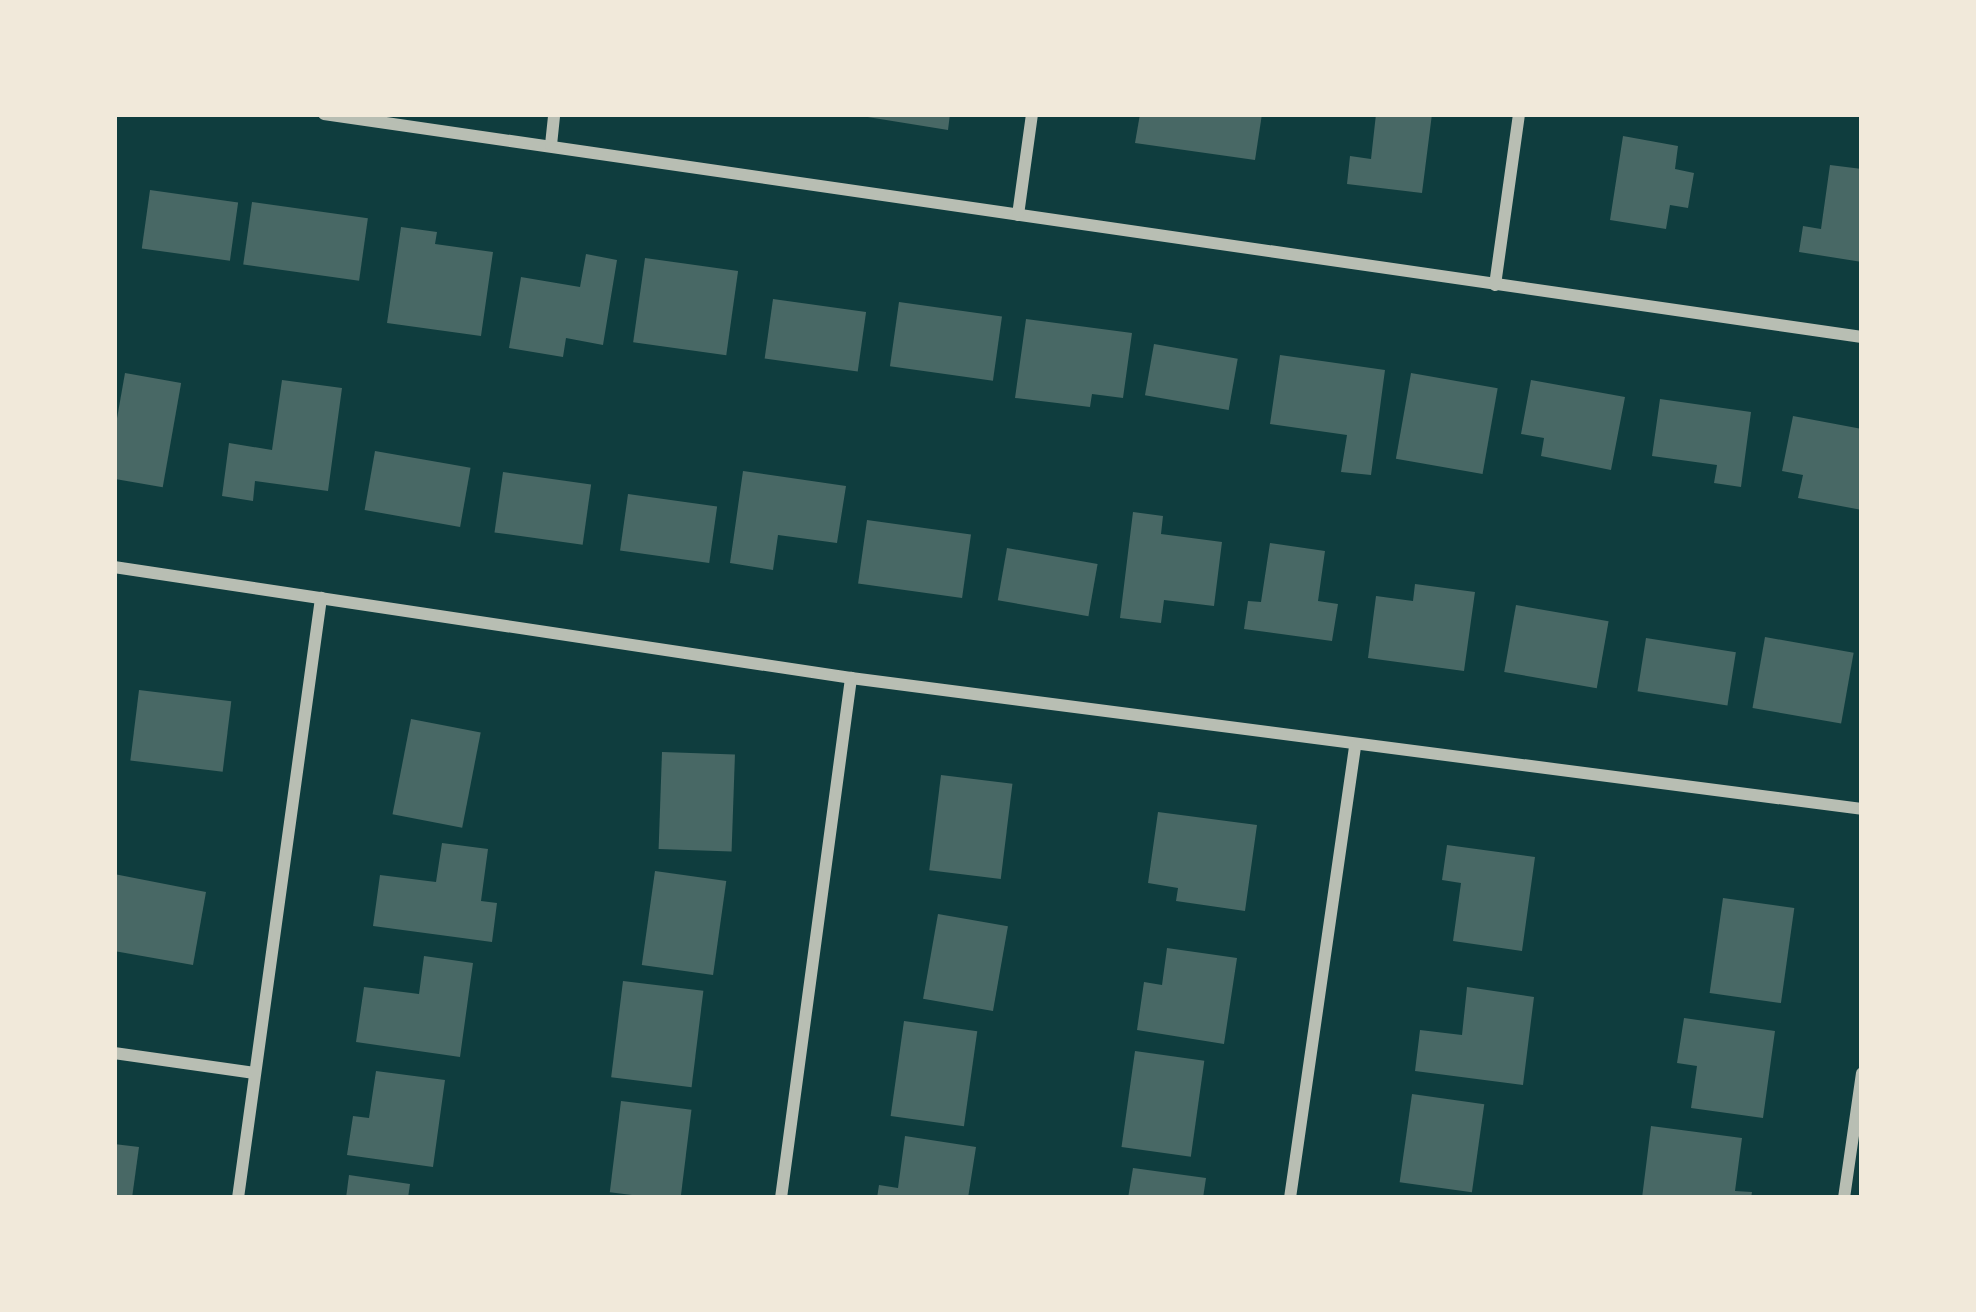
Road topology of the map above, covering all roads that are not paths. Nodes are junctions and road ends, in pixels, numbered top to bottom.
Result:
1 (324, 114) edge
2 (554, 114) edge
3 (1033, 114) edge
4 (1520, 114) edge
5 (551, 145) junction
6 (1018, 215) junction
7 (1495, 285) junction
8 (1862, 337) edge
9 (114, 567) edge
10 (321, 598) junction
11 (851, 678) junction
12 (1355, 747) junction
13 (1862, 809) edge
14 (114, 1053) edge
15 (255, 1072) junction
16 (1862, 1073) edge
17 (238, 1198) edge
18 (781, 1198) edge
19 (1290, 1198) edge
20 (1844, 1198) edge

1 - 5 street
2 - 5 street
3 - 6 street
4 - 7 street
5 - 6 street
6 - 7 street
7 - 8 street
9 - 10 street
10 - 11 street
10 - 15 street
11 - 12 street
11 - 18 street
12 - 13 street
12 - 19 street
14 - 15 street
15 - 17 street
16 - 20 street

